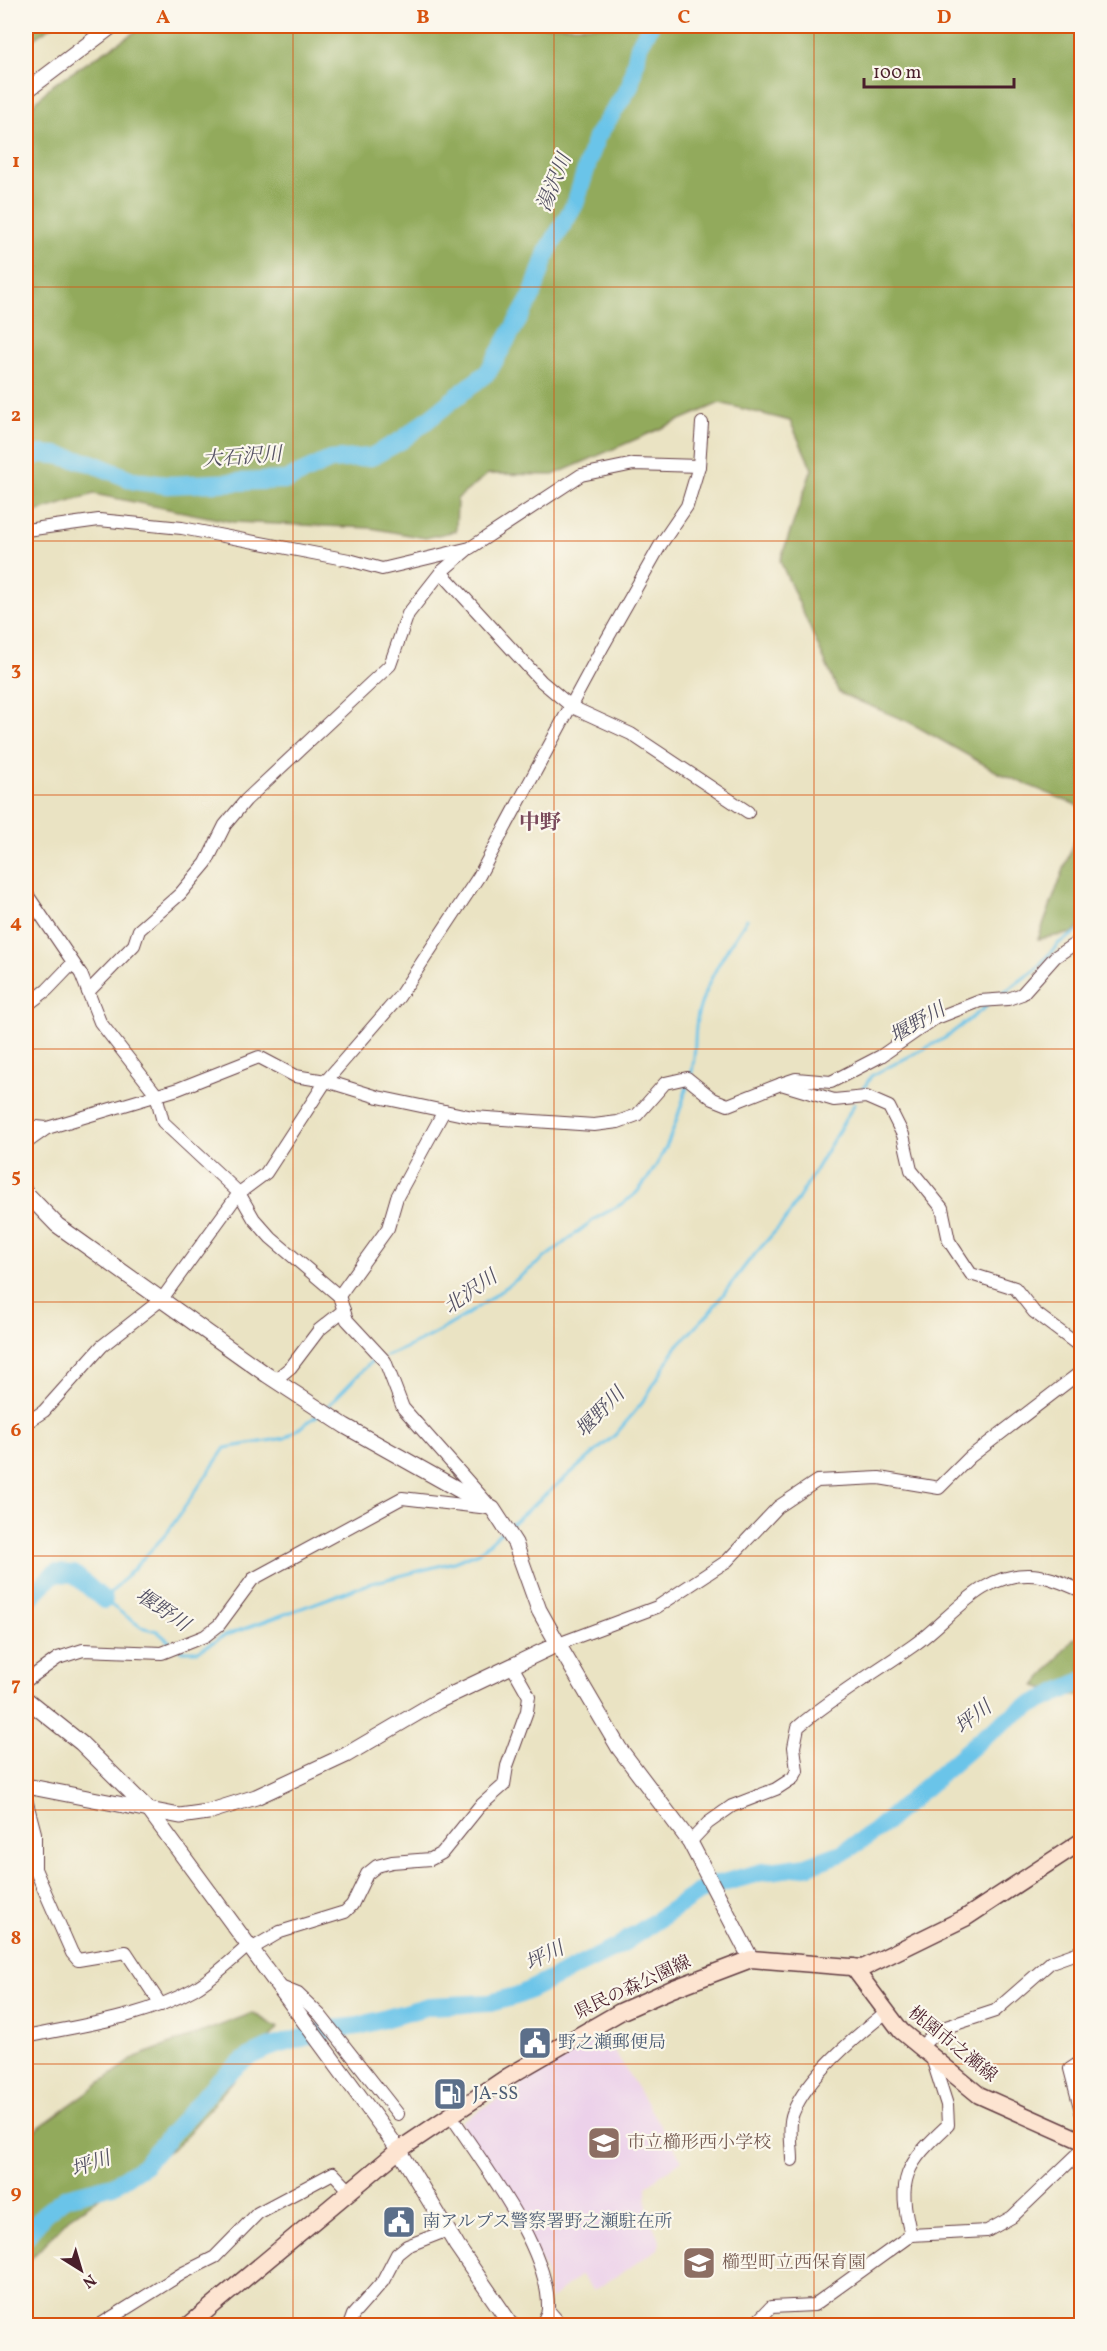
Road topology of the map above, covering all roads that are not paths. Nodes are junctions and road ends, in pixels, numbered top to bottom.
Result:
1 (112, 26) edge
2 (26, 91) edge
3 (702, 423) dead end
4 (699, 466) junction
5 (26, 530) edge
6 (470, 548) junction
7 (441, 572) junction
8 (572, 707) junction
9 (748, 812) dead end
10 (26, 893) edge
11 (1082, 939) edge
12 (73, 963) junction
13 (88, 992) junction
14 (26, 1006) edge
15 (326, 1081) junction
16 (781, 1084) junction
17 (156, 1094) junction
18 (444, 1111) junction
19 (26, 1126) edge
20 (47, 1128) junction
21 (26, 1143) edge
22 (26, 1193) edge
23 (239, 1193) junction
24 (339, 1296) junction
25 (162, 1299) junction
26 (344, 1310) junction
27 (1082, 1348) edge
28 (1082, 1371) edge
29 (275, 1380) junction
30 (26, 1423) edge
31 (493, 1509) junction
32 (1082, 1591) edge
33 (558, 1644) junction
34 (512, 1666) junction
35 (26, 1681) edge
36 (26, 1699) edge
37 (26, 1786) edge
38 (26, 1799) edge
39 (149, 1810) junction
40 (1082, 1841) edge
41 (693, 1847) junction
42 (250, 1948) junction
43 (1082, 1951) edge
44 (751, 1959) junction
45 (853, 1967) junction
46 (277, 1985) junction
47 (161, 2005) junction
48 (885, 2013) junction
49 (26, 2037) edge
50 (918, 2048) junction
51 (932, 2058) junction
52 (1082, 2061) edge
53 (398, 2114) dead end
54 (450, 2114) junction
55 (1082, 2115) edge
56 (1082, 2141) edge
57 (399, 2150) junction
58 (1082, 2150) edge
59 (792, 2160) dead end
60 (350, 2191) junction
61 (448, 2230) junction
62 (911, 2235) junction
63 (549, 2311) junction
64 (98, 2325) edge
65 (188, 2325) edge
66 (349, 2325) edge
67 (512, 2325) edge
68 (541, 2325) edge
69 (562, 2325) edge
70 (753, 2325) edge

1 - 2 street
3 - 4 street
4 - 6 street
4 - 8 street
5 - 6 street
6 - 7 street
7 - 8 street
7 - 13 street
8 - 9 street
8 - 15 street
10 - 12 street
11 - 16 street
12 - 13 street
12 - 14 street
13 - 17 street
15 - 17 street
15 - 18 street
15 - 23 street
16 - 18 street
16 - 27 street
17 - 20 street
17 - 23 street
18 - 24 street
19 - 20 street
20 - 21 street
22 - 25 street
23 - 24 street
23 - 25 street
24 - 26 street
25 - 29 street
25 - 30 street
26 - 29 street
26 - 31 street
28 - 33 street
29 - 31 street
31 - 33 street
31 - 35 street
32 - 41 street
33 - 34 street
33 - 41 street
34 - 39 street
34 - 42 street
36 - 39 street
37 - 39 street
38 - 47 street
39 - 42 street
40 - 45 main road, 県民の森公園線
41 - 44 street
42 - 46 street
42 - 47 street
43 - 50 street
44 - 45 main road, 県民の森公園線
44 - 54 main road, 県民の森公園線
45 - 48 main road, 桃園市之瀬線
46 - 53 street
46 - 57 street
47 - 49 street
48 - 50 main road, 桃園市之瀬線
48 - 59 street
50 - 51 main road, 桃園市之瀬線
51 - 56 main road, 桃園市之瀬線
51 - 62 street
52 - 55 street
54 - 57 main road, 県民の森公園線
54 - 63 street
57 - 60 main road, 県民の森公園線
57 - 61 street
58 - 62 street
60 - 64 street
60 - 65 main road, 県民の森公園線
61 - 66 street
61 - 67 street
62 - 70 street
63 - 68 street
63 - 69 street

